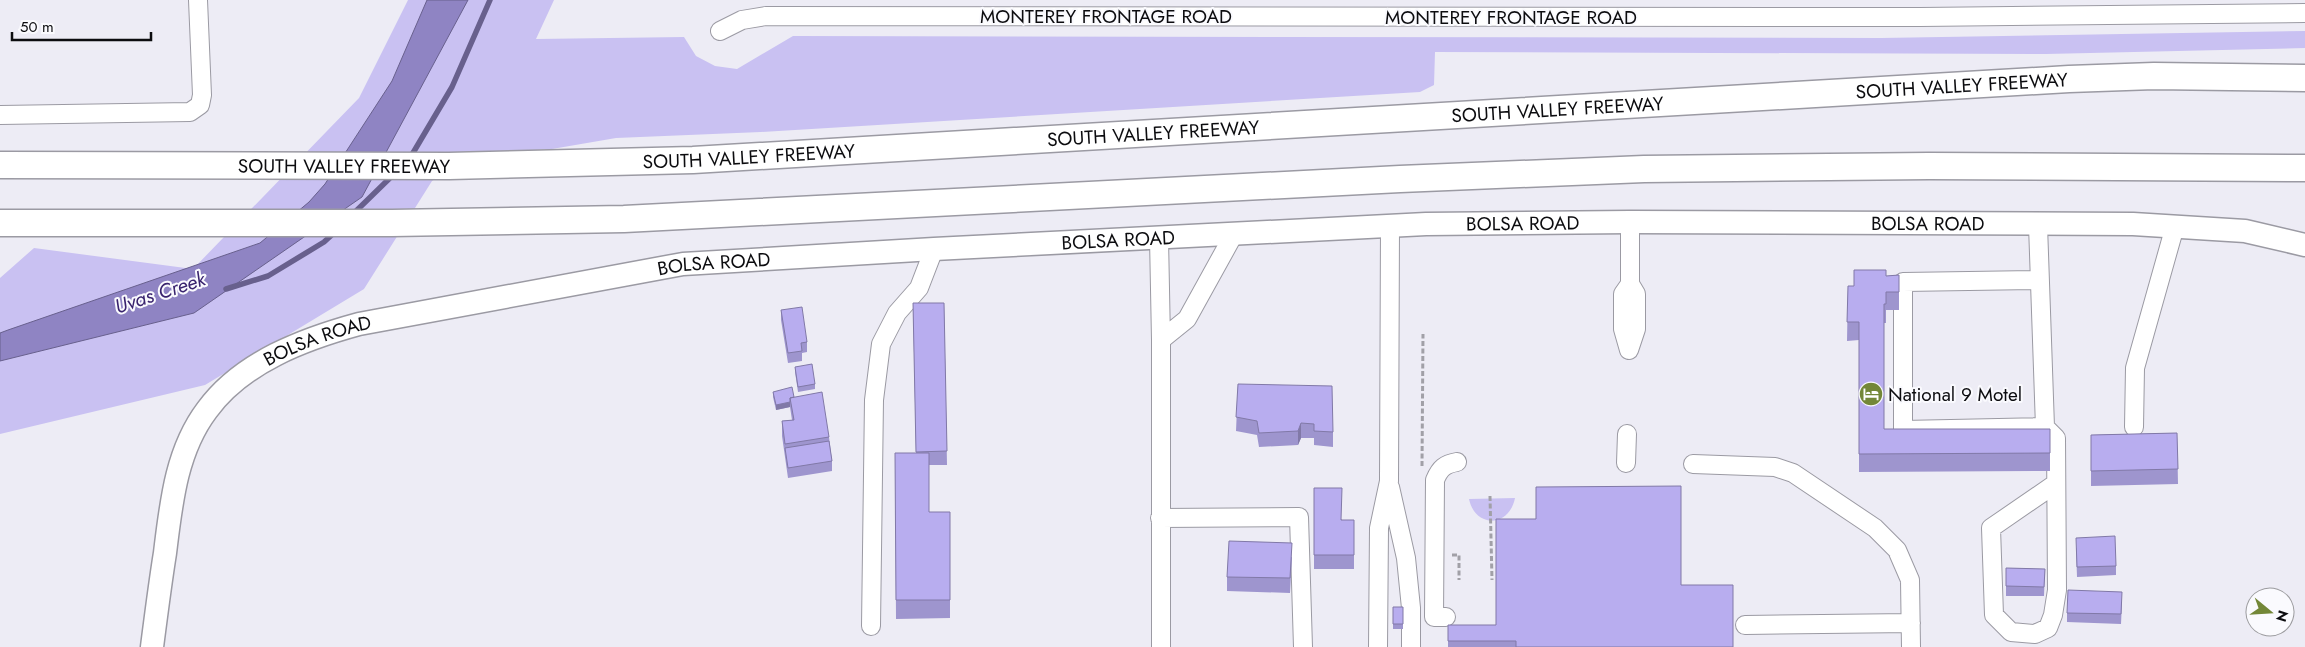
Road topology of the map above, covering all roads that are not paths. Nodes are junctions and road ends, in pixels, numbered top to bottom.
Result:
1 (198, 0) edge
2 (2305, 13) edge
3 (720, 31) dead end
4 (2305, 78) edge
5 (0, 115) edge
6 (0, 165) edge
7 (2305, 168) edge
8 (1630, 222) junction
9 (0, 223) edge
10 (2038, 225) junction
11 (1390, 226) junction
12 (2175, 226) junction
13 (1234, 234) junction
14 (1159, 238) junction
15 (2305, 245) edge
16 (934, 248) junction
17 (2039, 280) junction
18 (1630, 284) dead end
19 (1161, 340) junction
20 (2045, 427) junction
21 (2134, 427) dead end
22 (1626, 434) dead end
23 (1458, 462) dead end
24 (1626, 463) dead end
25 (1693, 464) dead end
26 (1389, 481) junction
27 (2055, 484) junction
28 (1160, 518) junction
29 (1446, 617) dead end
30 (1910, 623) junction
31 (1745, 625) dead end
32 (871, 626) dead end
33 (152, 647) edge
34 (1161, 647) edge
35 (1303, 647) edge
36 (1378, 647) edge
37 (1412, 647) edge
38 (1911, 647) edge

1 - 5 street
2 - 3 street, MONTEREY FRONTAGE ROAD
4 - 6 highway, SOUTH VALLEY FREEWAY
7 - 9 highway
8 - 10 main road, BOLSA ROAD
8 - 11 main road, BOLSA ROAD
8 - 18 street
10 - 12 main road, BOLSA ROAD
10 - 17 street
11 - 13 main road, BOLSA ROAD
11 - 26 street
12 - 15 main road, BOLSA ROAD
12 - 21 street
13 - 14 main road, BOLSA ROAD
13 - 19 street
14 - 16 main road, BOLSA ROAD
14 - 19 street
16 - 32 street
16 - 33 main road, BOLSA ROAD
17 - 20 street
17 - 20 street
19 - 28 street
20 - 27 street
22 - 24 street
23 - 29 street
25 - 30 street
26 - 36 street
26 - 37 street
27 - 27 street
28 - 34 street
28 - 35 street
30 - 31 street
30 - 38 street

